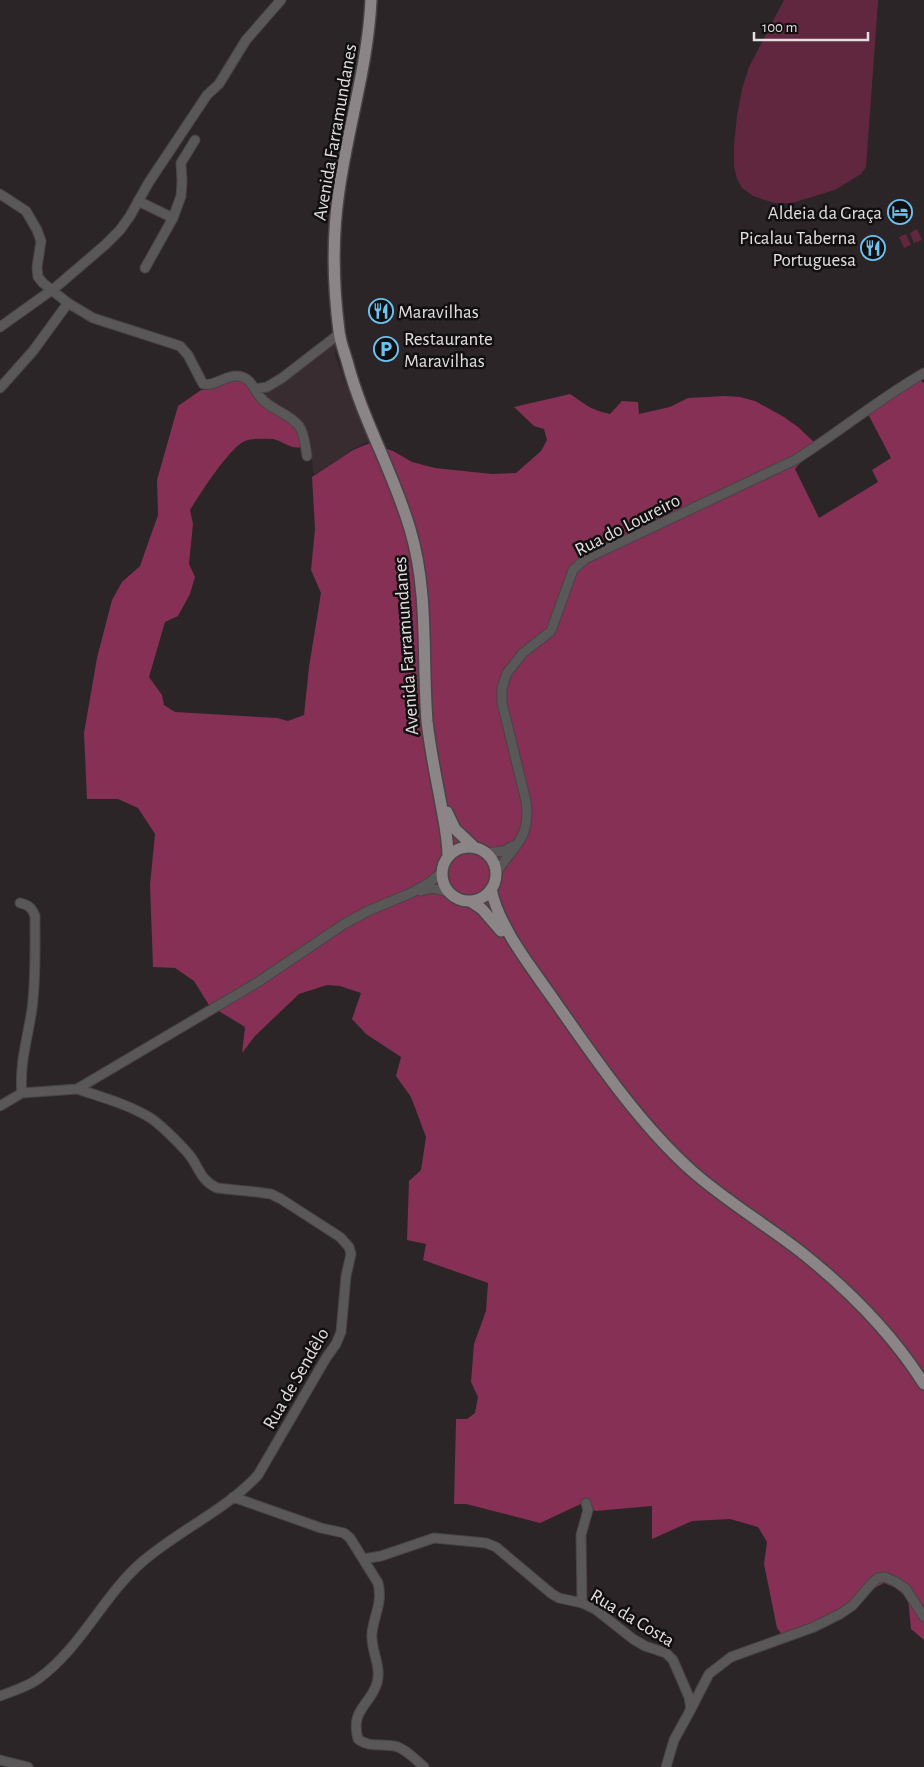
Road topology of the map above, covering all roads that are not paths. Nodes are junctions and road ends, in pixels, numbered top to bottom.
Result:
1 (281, 0) edge
2 (371, 0) edge
3 (195, 140) dead end
4 (164, 159) junction
5 (180, 169) junction
6 (0, 194) edge
7 (138, 201) junction
8 (173, 218) junction
9 (145, 268) dead end
10 (51, 290) junction
11 (68, 303) junction
12 (0, 327) edge
13 (340, 334) junction
14 (924, 373) edge
15 (0, 388) edge
16 (255, 389) junction
17 (307, 456) dead end
18 (439, 795) junction
19 (522, 837) junction
20 (474, 847) junction
21 (486, 853) junction
22 (448, 856) junction
23 (442, 872) junction
24 (496, 873) junction
25 (491, 889) junction
26 (448, 892) junction
27 (411, 893) junction
28 (470, 901) junction
29 (20, 903) dead end
30 (528, 962) junction
31 (77, 1089) junction
32 (22, 1093) junction
33 (0, 1106) edge
34 (924, 1384) edge
35 (233, 1497) junction
36 (586, 1503) dead end
37 (363, 1559) junction
38 (582, 1603) junction
39 (924, 1618) edge
40 (0, 1696) edge
41 (691, 1709) junction
42 (0, 1760) edge
43 (28, 1767) edge
44 (424, 1767) edge
45 (666, 1767) edge

1 - 4 street
2 - 13 main road, Avenida Farramundanes
3 - 5 street
4 - 5 street
4 - 7 street
5 - 8 street
6 - 10 street
7 - 8 street
7 - 10 street
8 - 9 street
10 - 11 street
10 - 12 street
11 - 15 street
11 - 16 street
13 - 16 street
13 - 18 main road, Avenida Farramundanes
14 - 19 street, Rua do Loureiro
16 - 17 street
18 - 20 main road
18 - 22 main road
19 - 21 street
19 - 24 street, Rua do Loureiro
20 - 21 main road
20 - 22 main road
21 - 24 main road
22 - 23 main road
23 - 26 main road
23 - 27 street
24 - 25 main road
25 - 28 main road
25 - 30 main road
26 - 27 street
26 - 28 main road
27 - 31 street
28 - 30 main road
29 - 32 street
30 - 34 main road
31 - 32 street
31 - 35 street, Rua de Sendêlo
32 - 33 street
35 - 37 street
35 - 40 street, Rua de Sendêlo
36 - 38 street
37 - 38 street, Rua da Costa
37 - 44 street
38 - 41 street, Rua da Costa
39 - 41 street
41 - 45 street
42 - 43 street

